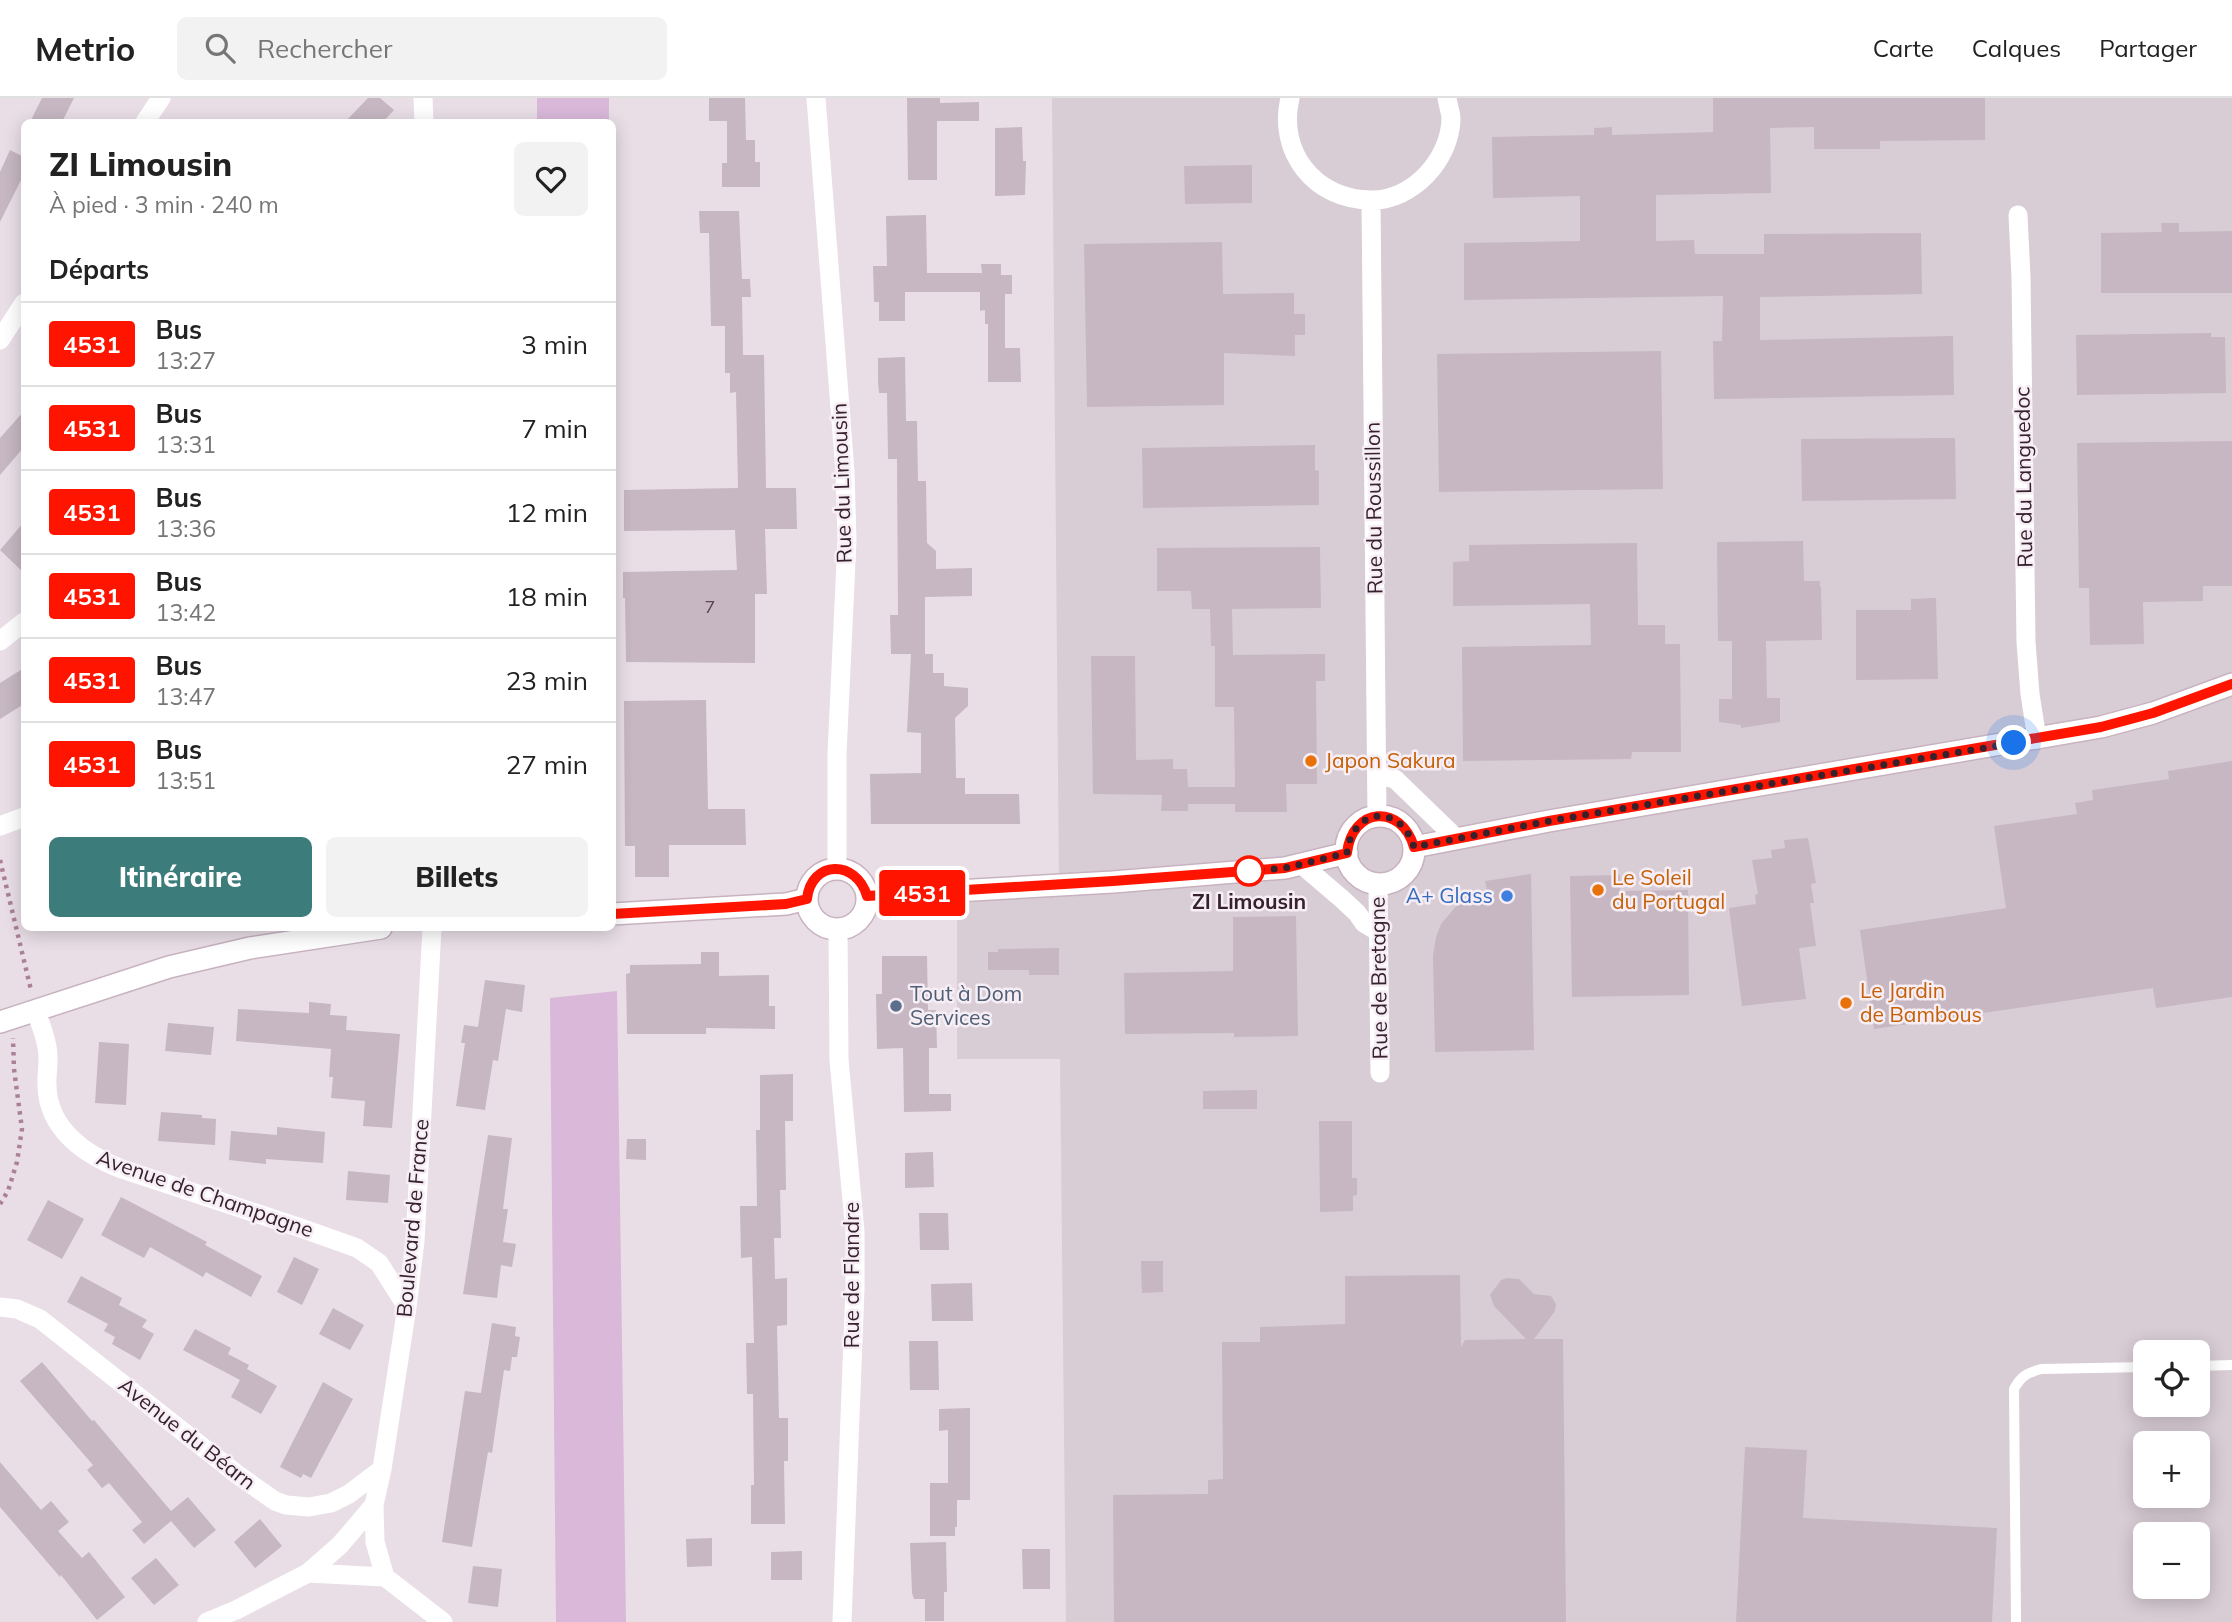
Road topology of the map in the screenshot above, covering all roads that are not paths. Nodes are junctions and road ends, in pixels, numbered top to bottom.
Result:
1 (161, 98) edge
2 (423, 98) edge
3 (816, 98) edge
4 (1290, 98) edge
5 (1447, 98) edge
6 (147, 119) edge
7 (424, 119) edge
8 (1371, 201) junction
9 (2018, 215) dead end
10 (21, 308) edge
11 (0, 340) edge
12 (21, 624) edge
13 (0, 641) edge
14 (2232, 684) edge
15 (2037, 739) junction
16 (1378, 775) junction
17 (1377, 816) junction
18 (21, 818) edge
19 (0, 826) edge
20 (1456, 838) junction
21 (1414, 847) junction
22 (1347, 853) junction
23 (1301, 864) junction
24 (837, 869) junction
25 (1378, 884) junction
26 (867, 896) junction
27 (807, 899) junction
28 (616, 914) edge
29 (838, 929) junction
30 (360, 931) edge
31 (432, 931) edge
32 (1379, 932) junction
33 (36, 1011) junction
34 (6, 1020) edge
35 (1380, 1073) dead end
36 (0, 1307) edge
37 (407, 1307) junction
38 (2232, 1365) edge
39 (2210, 1366) edge
40 (2133, 1367) edge
41 (382, 1469) junction
42 (373, 1505) junction
43 (308, 1573) junction
44 (385, 1577) junction
45 (207, 1622) edge
46 (443, 1622) edge
47 (842, 1622) edge
48 (2016, 1622) edge

1 - 6 street
2 - 7 street
3 - 24 street, Rue du Limousin
4 - 8 street
5 - 8 street
8 - 16 street, Rue du Roussillon
9 - 15 street, Rue du Languedoc
10 - 11 street
12 - 13 street
14 - 15 street
15 - 20 street
16 - 17 street, Rue du Roussillon
16 - 20 street
17 - 21 street
17 - 22 street
18 - 19 street
20 - 21 street
21 - 25 street
22 - 23 street
22 - 25 street
23 - 26 street
23 - 32 street
24 - 26 street
24 - 27 street
25 - 32 street, Rue de Bretagne
26 - 29 street
27 - 28 street
27 - 29 street
29 - 47 street, Rue de Flandre
30 - 33 street
31 - 37 street, Boulevard de France
32 - 35 street, Rue de Bretagne
33 - 34 street
33 - 37 street, Avenue de Champagne
36 - 41 street, Avenue du Béarn
37 - 41 street, Boulevard de France
38 - 39 lane
40 - 48 lane
41 - 42 street, Boulevard de France
42 - 43 street, Boulevard de France
42 - 44 street, Boulevard de France
43 - 44 street
43 - 45 street, Boulevard de France
44 - 46 street

